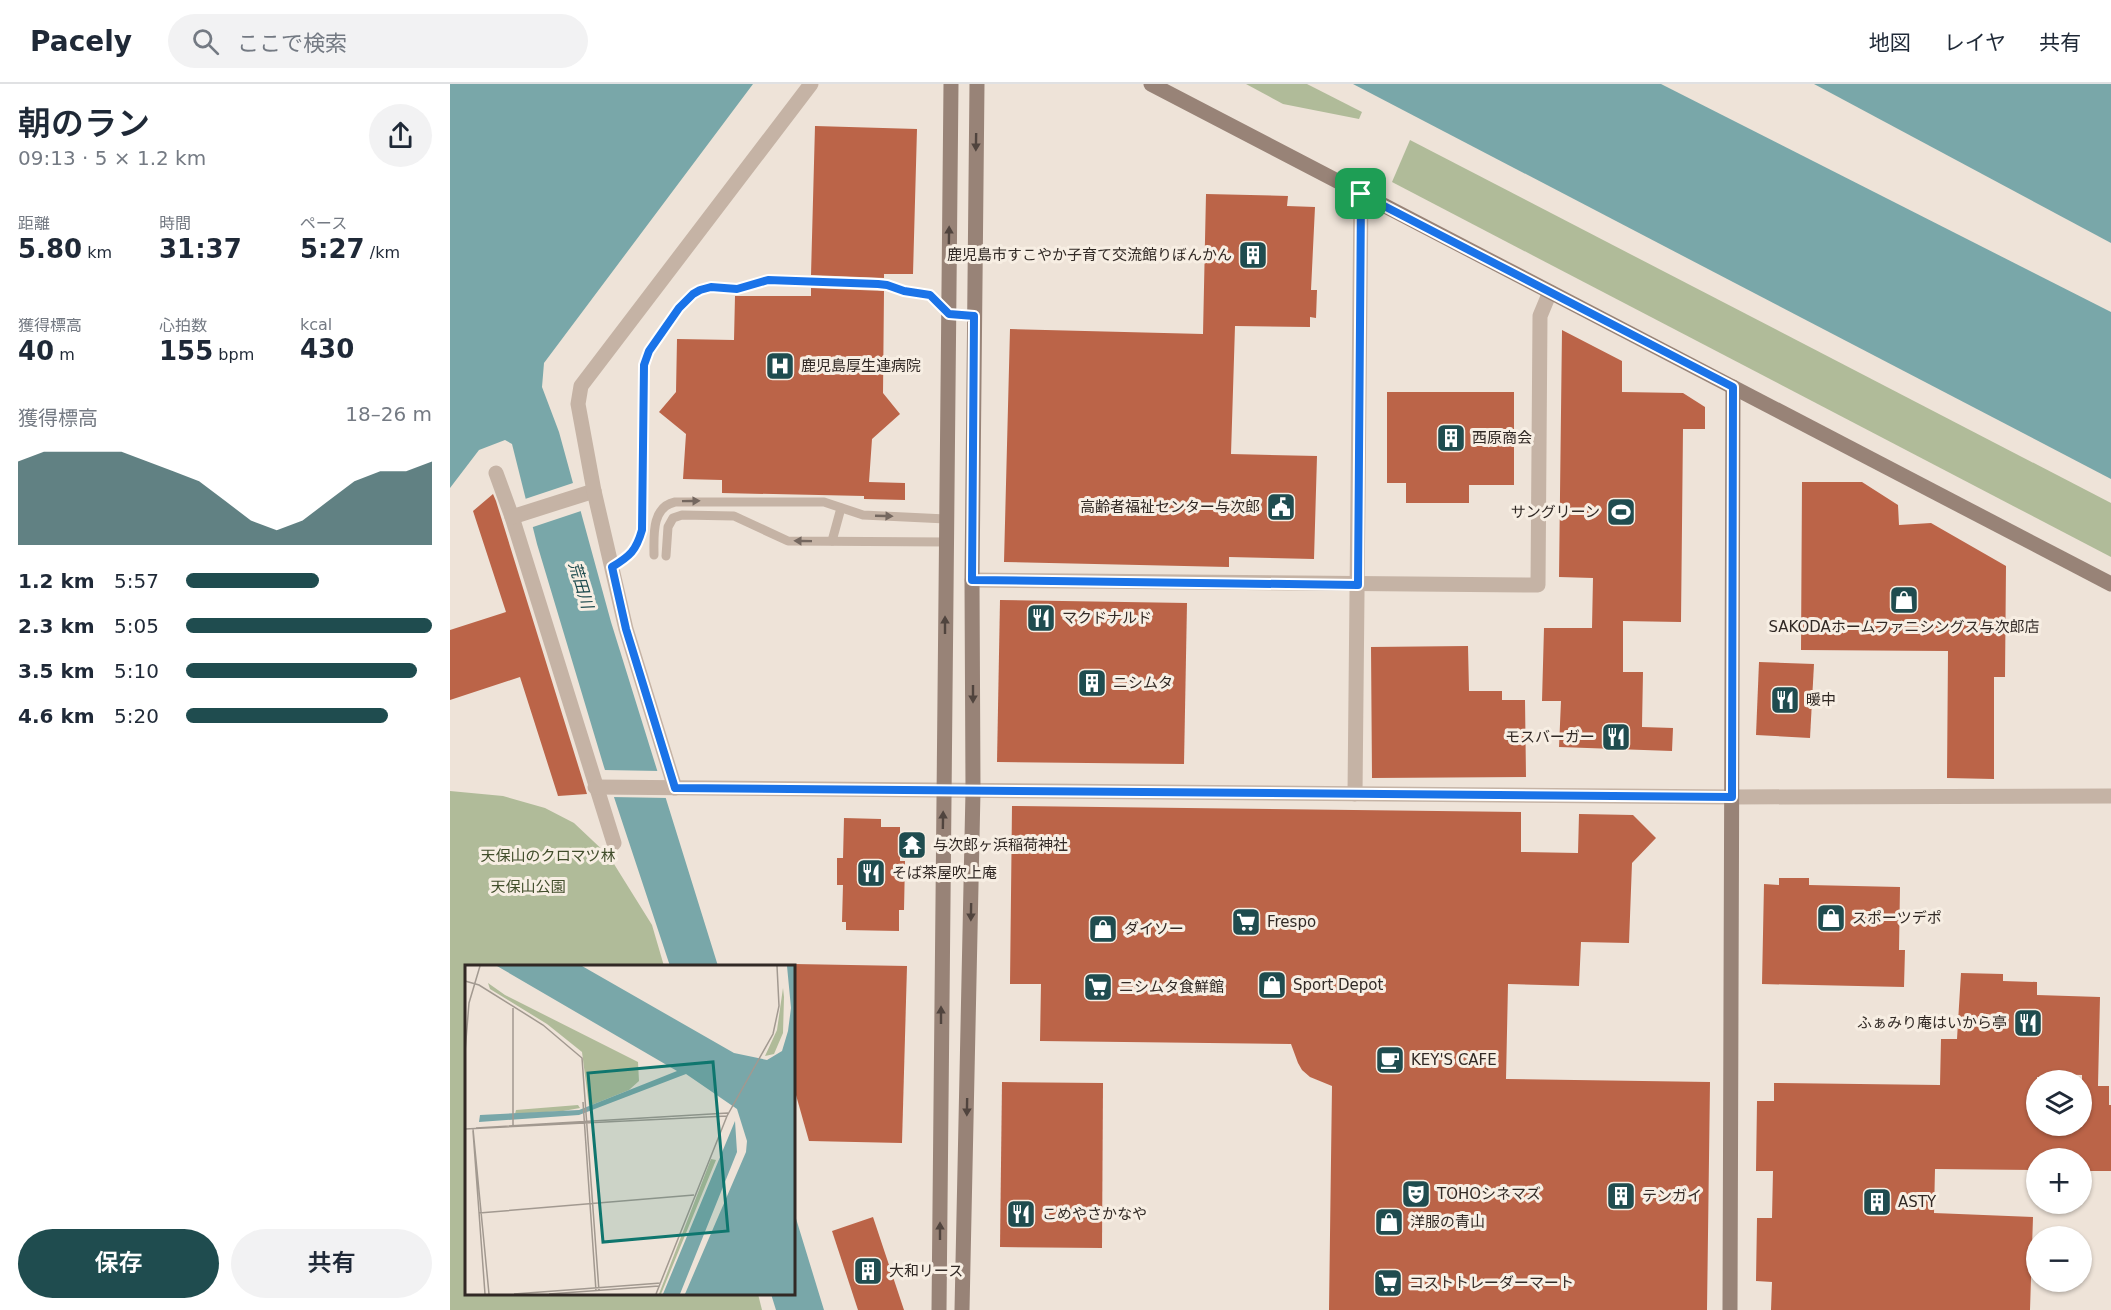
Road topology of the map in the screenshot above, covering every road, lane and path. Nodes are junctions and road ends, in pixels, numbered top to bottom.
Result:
1 (811, 84) edge
2 (951, 84) edge
3 (977, 84) edge
4 (1151, 84) edge
5 (1361, 194) junction
6 (1550, 292) junction
7 (949, 314) junction
8 (974, 316) junction
9 (1733, 387) junction
10 (496, 473) dead end
11 (589, 492) junction
12 (841, 508) junction
13 (516, 516) junction
14 (946, 519) junction
15 (832, 541) junction
16 (946, 542) junction
17 (654, 555) dead end
18 (666, 556) dead end
19 (612, 567) junction
20 (945, 579) junction
21 (972, 580) junction
22 (2111, 584) edge
23 (1358, 585) junction
24 (602, 787) junction
25 (670, 788) junction
26 (944, 791) junction
27 (973, 791) junction
28 (1355, 794) junction
29 (2111, 796) edge
30 (1732, 797) junction
31 (614, 843) dead end
32 (941, 1054) junction
33 (968, 1054) junction
34 (939, 1310) edge
35 (962, 1310) edge
36 (1730, 1310) edge

1 - 11 street
7 -> 2 street
3 -> 8 street
4 - 5 street
5 - 6 street
5 - 23 street
6 - 9 street
6 - 23 street
7 - 8 street
7 - 14 street
7 - 19 lane
8 - 21 street
9 - 22 street
9 - 30 street
10 - 13 street
11 - 13 street
11 - 19 street
12 -> 14 lane
12 - 15 lane
17 -> 12 lane
13 - 24 street
14 - 16 street
15 - 16 lane
15 -> 18 lane
16 - 20 street
19 - 25 street
20 - 21 street
26 -> 20 street
21 - 23 street
21 -> 27 street
23 - 28 street
24 - 25 street
24 - 31 street
25 - 26 street
26 - 27 street
32 -> 26 street
27 - 28 street
27 -> 33 street
28 - 30 street
29 - 30 street
30 - 36 street
32 - 33 street
34 -> 32 street
33 -> 35 street

